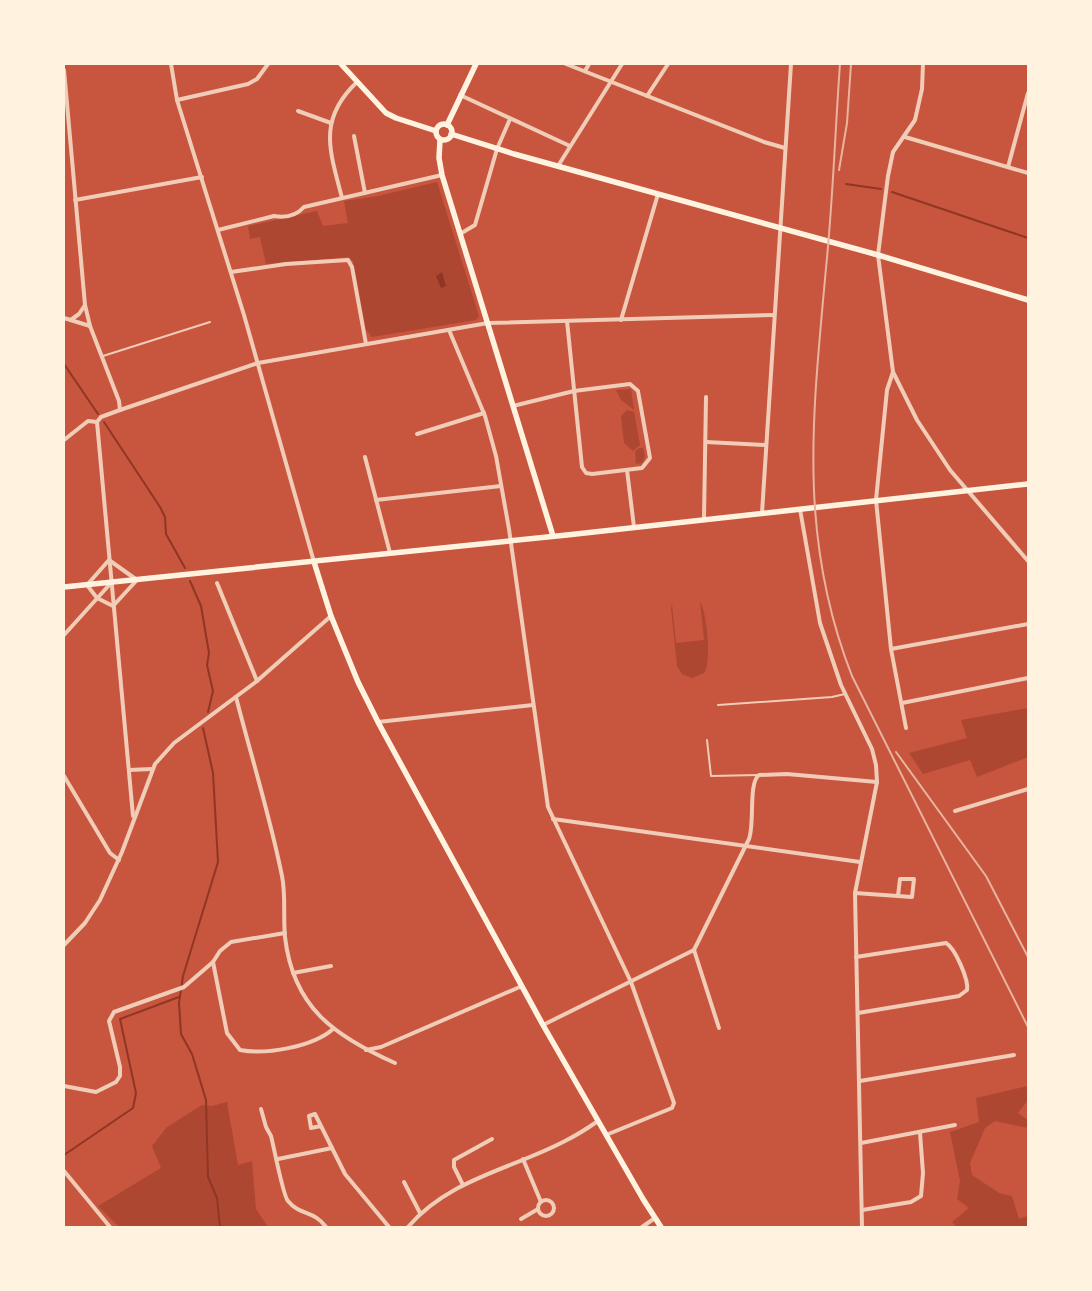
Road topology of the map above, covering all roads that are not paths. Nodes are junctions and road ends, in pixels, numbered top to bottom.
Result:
1 (171, 64) edge
2 (268, 64) edge
3 (340, 64) edge
4 (476, 64) edge
5 (566, 64) edge
6 (589, 64) edge
7 (622, 64) edge
8 (668, 64) edge
9 (791, 64) edge
10 (923, 64) edge
11 (64, 70) edge
12 (585, 71) junction
13 (610, 81) junction
14 (356, 82) junction
15 (1028, 93) edge
16 (460, 95) junction
17 (647, 96) junction
18 (177, 100) junction
19 (298, 111) dead end
20 (510, 119) junction
21 (331, 123) junction
22 (447, 125) junction
23 (436, 131) junction
24 (452, 134) junction
25 (354, 136) dead end
26 (904, 137) junction
27 (440, 140) junction
28 (570, 146) junction
29 (785, 148) junction
30 (497, 149) junction
31 (64, 156) edge
32 (70, 158) junction
33 (558, 166) junction
34 (1008, 167) junction
35 (1028, 173) edge
36 (442, 175) junction
37 (202, 177) junction
38 (365, 193) junction
39 (658, 194) junction
40 (342, 198) junction
41 (75, 200) junction
42 (780, 227) junction
43 (218, 230) junction
44 (460, 234) junction
45 (878, 255) junction
46 (231, 272) junction
47 (1028, 300) edge
48 (85, 305) junction
49 (774, 315) junction
50 (64, 318) edge
51 (72, 319) junction
52 (621, 320) junction
53 (567, 321) junction
54 (210, 322) dead end
55 (488, 323) junction
56 (90, 326) junction
57 (449, 330) junction
58 (366, 344) junction
59 (101, 356) junction
60 (258, 363) junction
61 (893, 372) junction
62 (574, 391) junction
63 (706, 397) dead end
64 (513, 406) junction
65 (120, 410) junction
66 (484, 414) junction
67 (97, 422) junction
68 (418, 434) dead end
69 (64, 440) edge
70 (706, 442) junction
71 (766, 445) junction
72 (365, 457) dead end
73 (627, 470) junction
74 (1028, 484) edge
75 (501, 486) junction
76 (967, 491) junction
77 (376, 500) junction
78 (876, 500) junction
79 (800, 509) junction
80 (762, 513) junction
81 (704, 519) junction
82 (634, 527) junction
83 (553, 536) junction
84 (510, 540) junction
85 (390, 553) junction
86 (110, 560) junction
87 (1028, 561) edge
88 (314, 562) junction
89 (137, 580) junction
90 (112, 583) junction
91 (217, 583) dead end
92 (87, 585) junction
93 (64, 587) edge
94 (97, 598) junction
95 (114, 606) junction
96 (331, 616) junction
97 (1028, 624) edge
98 (64, 635) edge
99 (891, 649) junction
100 (1028, 678) edge
101 (257, 681) junction
102 (845, 694) junction
103 (236, 696) junction
104 (902, 703) junction
105 (533, 705) junction
106 (718, 705) dead end
107 (378, 722) junction
108 (906, 728) dead end
109 (707, 740) dead end
110 (152, 769) junction
111 (129, 770) junction
112 (759, 775) junction
113 (64, 776) edge
114 (877, 782) junction
115 (1028, 789) edge
116 (956, 811) dead end
117 (133, 819) junction
118 (553, 819) junction
119 (744, 845) junction
120 (118, 860) junction
121 (860, 862) junction
122 (855, 893) junction
123 (898, 896) junction
124 (285, 933) junction
125 (64, 945) edge
126 (694, 950) junction
127 (856, 957) junction
128 (213, 962) junction
129 (332, 966) dead end
130 (293, 973) junction
131 (631, 982) junction
132 (522, 986) junction
133 (858, 1013) junction
134 (543, 1024) junction
135 (719, 1028) dead end
136 (333, 1029) junction
137 (366, 1050) junction
138 (1014, 1055) dead end
139 (395, 1063) dead end
140 (860, 1081) junction
141 (64, 1086) edge
142 (261, 1108) dead end
143 (598, 1121) junction
144 (955, 1125) dead end
145 (321, 1126) dead end
146 (920, 1133) junction
147 (606, 1135) junction
148 (492, 1139) dead end
149 (861, 1143) junction
150 (332, 1148) junction
151 (523, 1159) junction
152 (278, 1160) junction
153 (64, 1171) edge
154 (404, 1182) dead end
155 (463, 1185) junction
156 (541, 1202) junction
157 (538, 1209) junction
158 (862, 1210) junction
159 (420, 1213) junction
160 (655, 1218) junction
161 (521, 1219) dead end
162 (110, 1227) edge
163 (326, 1227) edge
164 (389, 1227) edge
165 (408, 1227) edge
166 (642, 1227) edge
167 (662, 1227) edge
168 (862, 1227) edge

1 - 18 street
2 - 18 street
3 - 14 main road
4 - 16 main road
5 - 12 street
6 - 12 street
7 - 13 street
8 - 17 street
9 - 29 street
10 - 26 street
11 - 32 street
12 - 13 street
13 - 17 street
13 - 28 street
14 - 21 street
14 - 23 main road
15 - 34 street
16 - 20 street
16 - 22 main road
17 - 29 street
18 - 37 street
19 - 21 street
20 - 28 street
20 - 30 street
21 - 40 street
22 - 23 main road
22 - 24 main road
23 - 27 main road
24 - 27 main road
24 - 30 main road
25 - 38 street
26 - 34 street
26 - 45 street
27 - 36 main road
28 - 33 street
29 - 42 street
30 - 33 main road
30 - 44 street
31 - 32 street
32 - 41 street
33 - 39 main road
34 - 35 street
36 - 38 street
36 - 44 main road
37 - 41 street
37 - 43 street
38 - 40 street
39 - 42 main road
39 - 52 street
40 - 43 street
41 - 48 street
42 - 45 main road
42 - 49 street
43 - 46 street
44 - 55 main road
45 - 47 main road
45 - 61 street
46 - 58 street
46 - 60 street
48 - 51 street
48 - 56 street
49 - 52 street
49 - 71 street
50 - 51 street
51 - 56 street
52 - 53 street
53 - 55 street
53 - 62 street
54 - 59 lane
55 - 57 street
55 - 64 main road
56 - 59 street
57 - 58 street
57 - 66 street
58 - 60 street
59 - 65 street
60 - 65 street
60 - 88 street
61 - 76 street
61 - 78 street
62 - 64 street
62 - 73 street
62 - 73 street
63 - 70 street
64 - 83 main road
65 - 67 street
66 - 68 street
66 - 75 street
67 - 69 street
67 - 86 street
70 - 71 street
70 - 81 street
71 - 80 street
72 - 77 street
73 - 82 street
74 - 76 main road
75 - 77 street
75 - 84 street
76 - 78 main road
76 - 87 street
77 - 85 street
78 - 79 main road
78 - 99 street
79 - 80 main road
79 - 102 street
80 - 81 main road
81 - 82 main road
82 - 83 main road
83 - 84 main road
84 - 85 main road
84 - 105 street
85 - 88 main road
86 - 89 street
86 - 90 street
86 - 92 street
88 - 89 main road
88 - 96 main road
89 - 90 main road
89 - 95 street
90 - 92 main road
90 - 94 street
90 - 95 street
91 - 101 street
92 - 93 main road
92 - 94 street
94 - 95 street
94 - 98 street
95 - 111 street
96 - 101 street
96 - 107 main road
97 - 99 street
99 - 104 street
100 - 104 street
101 - 103 street
102 - 106 lane
102 - 114 street
103 - 110 street
103 - 124 street
104 - 108 street
105 - 107 street
105 - 118 street
107 - 132 main road
109 - 112 lane
110 - 111 street
110 - 117 street
111 - 117 street
112 - 114 street
112 - 119 street
113 - 120 street
114 - 121 street
115 - 116 street
117 - 120 street
118 - 119 street
118 - 131 street
119 - 121 street
119 - 126 street
120 - 125 street
121 - 122 street
122 - 123 street
122 - 127 street
123 - 123 street
124 - 128 street
124 - 130 street
126 - 131 street
126 - 135 street
127 - 133 street
127 - 133 street
128 - 136 street
128 - 141 street
129 - 130 street
130 - 136 street
131 - 134 street
131 - 147 street
132 - 134 main road
132 - 137 street
133 - 140 street
134 - 143 main road
136 - 137 street
137 - 139 street
138 - 140 street
140 - 149 street
142 - 152 street
143 - 147 main road
143 - 151 street
144 - 146 street
145 - 150 street
146 - 149 street
146 - 158 street
147 - 160 main road
148 - 155 street
149 - 158 street
150 - 152 street
150 - 164 street
151 - 155 street
151 - 156 street
152 - 163 street
153 - 162 street
154 - 159 street
155 - 159 street
156 - 157 street
156 - 157 street
157 - 161 street
158 - 168 street
159 - 165 street
160 - 166 street
160 - 167 main road

